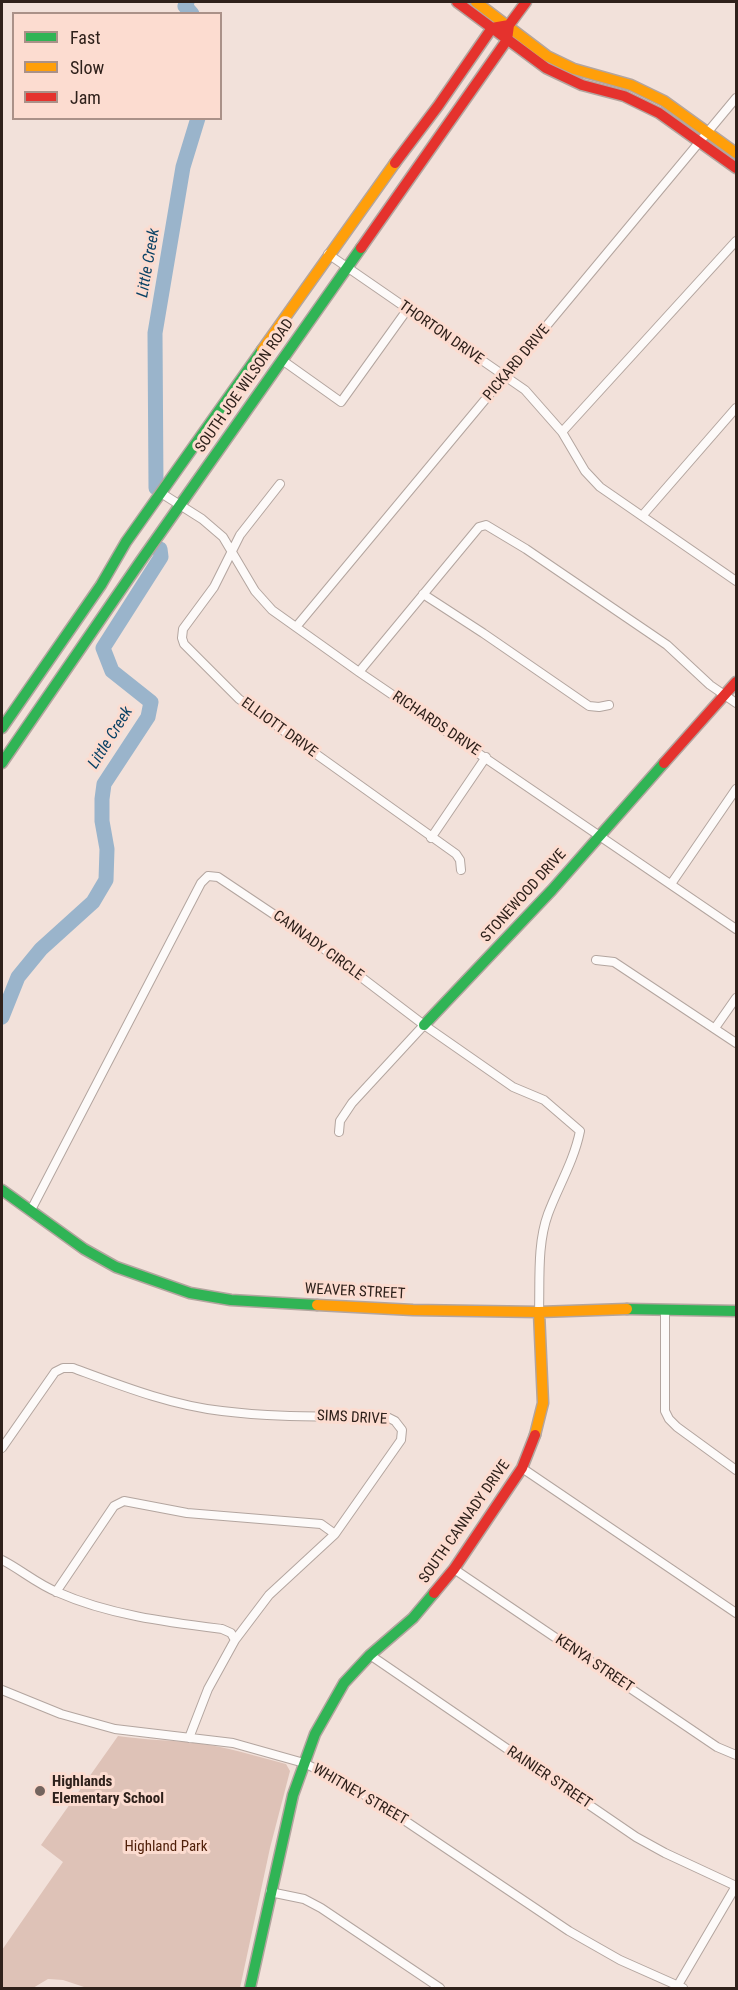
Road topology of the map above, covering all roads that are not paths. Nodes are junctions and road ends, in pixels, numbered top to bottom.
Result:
1 (457, 2) edge
2 (476, 2) edge
3 (526, 2) edge
4 (508, 25) junction
5 (492, 28) junction
6 (507, 40) junction
7 (736, 98) edge
8 (708, 133) junction
9 (701, 143) junction
10 (736, 153) edge
11 (736, 168) edge
12 (736, 241) edge
13 (328, 254) junction
14 (346, 267) junction
15 (407, 310) junction
16 (282, 360) junction
17 (506, 377) junction
18 (736, 408) edge
19 (562, 432) junction
20 (280, 484) dead end
21 (161, 493) junction
22 (180, 506) junction
23 (642, 516) junction
24 (231, 551) junction
25 (735, 578) edge
26 (423, 594) junction
27 (296, 627) junction
28 (359, 672) junction
29 (736, 682) edge
30 (725, 695) junction
31 (736, 703) edge
32 (609, 705) dead end
33 (2, 728) edge
34 (486, 757) junction
35 (2, 763) edge
36 (736, 789) edge
37 (600, 834) junction
38 (431, 838) junction
39 (461, 870) dead end
40 (671, 884) junction
41 (736, 929) edge
42 (596, 960) dead end
43 (736, 998) edge
44 (424, 1025) junction
45 (715, 1029) junction
46 (736, 1043) edge
47 (339, 1132) dead end
48 (2, 1190) edge
49 (31, 1210) junction
50 (665, 1310) junction
51 (736, 1311) edge
52 (539, 1312) junction
53 (2, 1448) edge
54 (522, 1468) junction
55 (736, 1470) edge
56 (335, 1534) junction
57 (2, 1560) edge
58 (454, 1569) junction
59 (56, 1592) junction
60 (736, 1613) edge
61 (235, 1640) junction
62 (370, 1655) junction
63 (2, 1690) edge
64 (189, 1738) junction
65 (736, 1755) edge
66 (304, 1763) junction
67 (736, 1886) edge
68 (270, 1892) junction
69 (681, 1987) edge
70 (250, 1989) edge
71 (440, 1989) edge

1 - 5 main road
2 - 4 main road
3 - 4 main road
4 - 5 main road
4 - 6 main road
4 - 8 main road
5 - 6 main road
5 - 13 main road, SOUTH JOE WILSON ROAD
6 - 9 main road
6 - 14 main road, SOUTH JOE WILSON ROAD
7 - 8 street, PICKARD DRIVE
8 - 9 street, PICKARD DRIVE
8 - 10 main road
9 - 11 main road
9 - 17 street, PICKARD DRIVE
12 - 19 street
13 - 14 street, THORTON DRIVE
13 - 21 main road, SOUTH JOE WILSON ROAD
14 - 15 street, THORTON DRIVE
14 - 16 main road, SOUTH JOE WILSON ROAD
15 - 16 street
15 - 17 street, THORTON DRIVE
16 - 22 main road, SOUTH JOE WILSON ROAD
17 - 19 street, THORTON DRIVE
17 - 27 street, PICKARD DRIVE
18 - 23 street
19 - 23 street, THORTON DRIVE
20 - 24 street, ELLIOTT DRIVE
21 - 22 street, RICHARDS DRIVE
21 - 33 main road, SOUTH JOE WILSON ROAD
22 - 24 street, RICHARDS DRIVE
22 - 35 main road, SOUTH JOE WILSON ROAD
23 - 25 street, THORTON DRIVE
24 - 27 street, RICHARDS DRIVE
24 - 38 street, ELLIOTT DRIVE
26 - 28 street
26 - 30 street
26 - 32 street
27 - 28 street, RICHARDS DRIVE
28 - 34 street, RICHARDS DRIVE
29 - 30 main road, STONEWOOD DRIVE
30 - 31 street
30 - 37 main road, STONEWOOD DRIVE
34 - 37 street, RICHARDS DRIVE
34 - 38 street
36 - 40 street
37 - 40 street, RICHARDS DRIVE
37 - 44 main road, STONEWOOD DRIVE
38 - 39 street, ELLIOTT DRIVE
40 - 41 street, RICHARDS DRIVE
42 - 45 street
43 - 45 street
44 - 47 street, STONEWOOD DRIVE
44 - 49 street, CANNADY CIRCLE
44 - 52 street, CANNADY CIRCLE
45 - 46 street
48 - 49 main road, WEAVER STREET
49 - 52 main road, WEAVER STREET
50 - 51 main road, WEAVER STREET
50 - 52 main road, WEAVER STREET
50 - 55 street
52 - 54 main road, SOUTH CANNADY DRIVE
53 - 56 street, SIMS DRIVE
54 - 58 main road, SOUTH CANNADY DRIVE
54 - 60 street
56 - 59 street
56 - 61 street, SIMS DRIVE
57 - 59 street
58 - 62 main road, SOUTH CANNADY DRIVE
58 - 65 street, KENYA STREET
59 - 61 street
61 - 64 street, SIMS DRIVE
62 - 66 main road, SOUTH CANNADY DRIVE
62 - 67 street, RAINIER STREET
63 - 64 street, WHITNEY STREET
64 - 66 street, WHITNEY STREET
66 - 68 main road, SOUTH CANNADY DRIVE
66 - 69 street, WHITNEY STREET
67 - 69 street
68 - 70 main road, SOUTH CANNADY DRIVE
68 - 71 street

